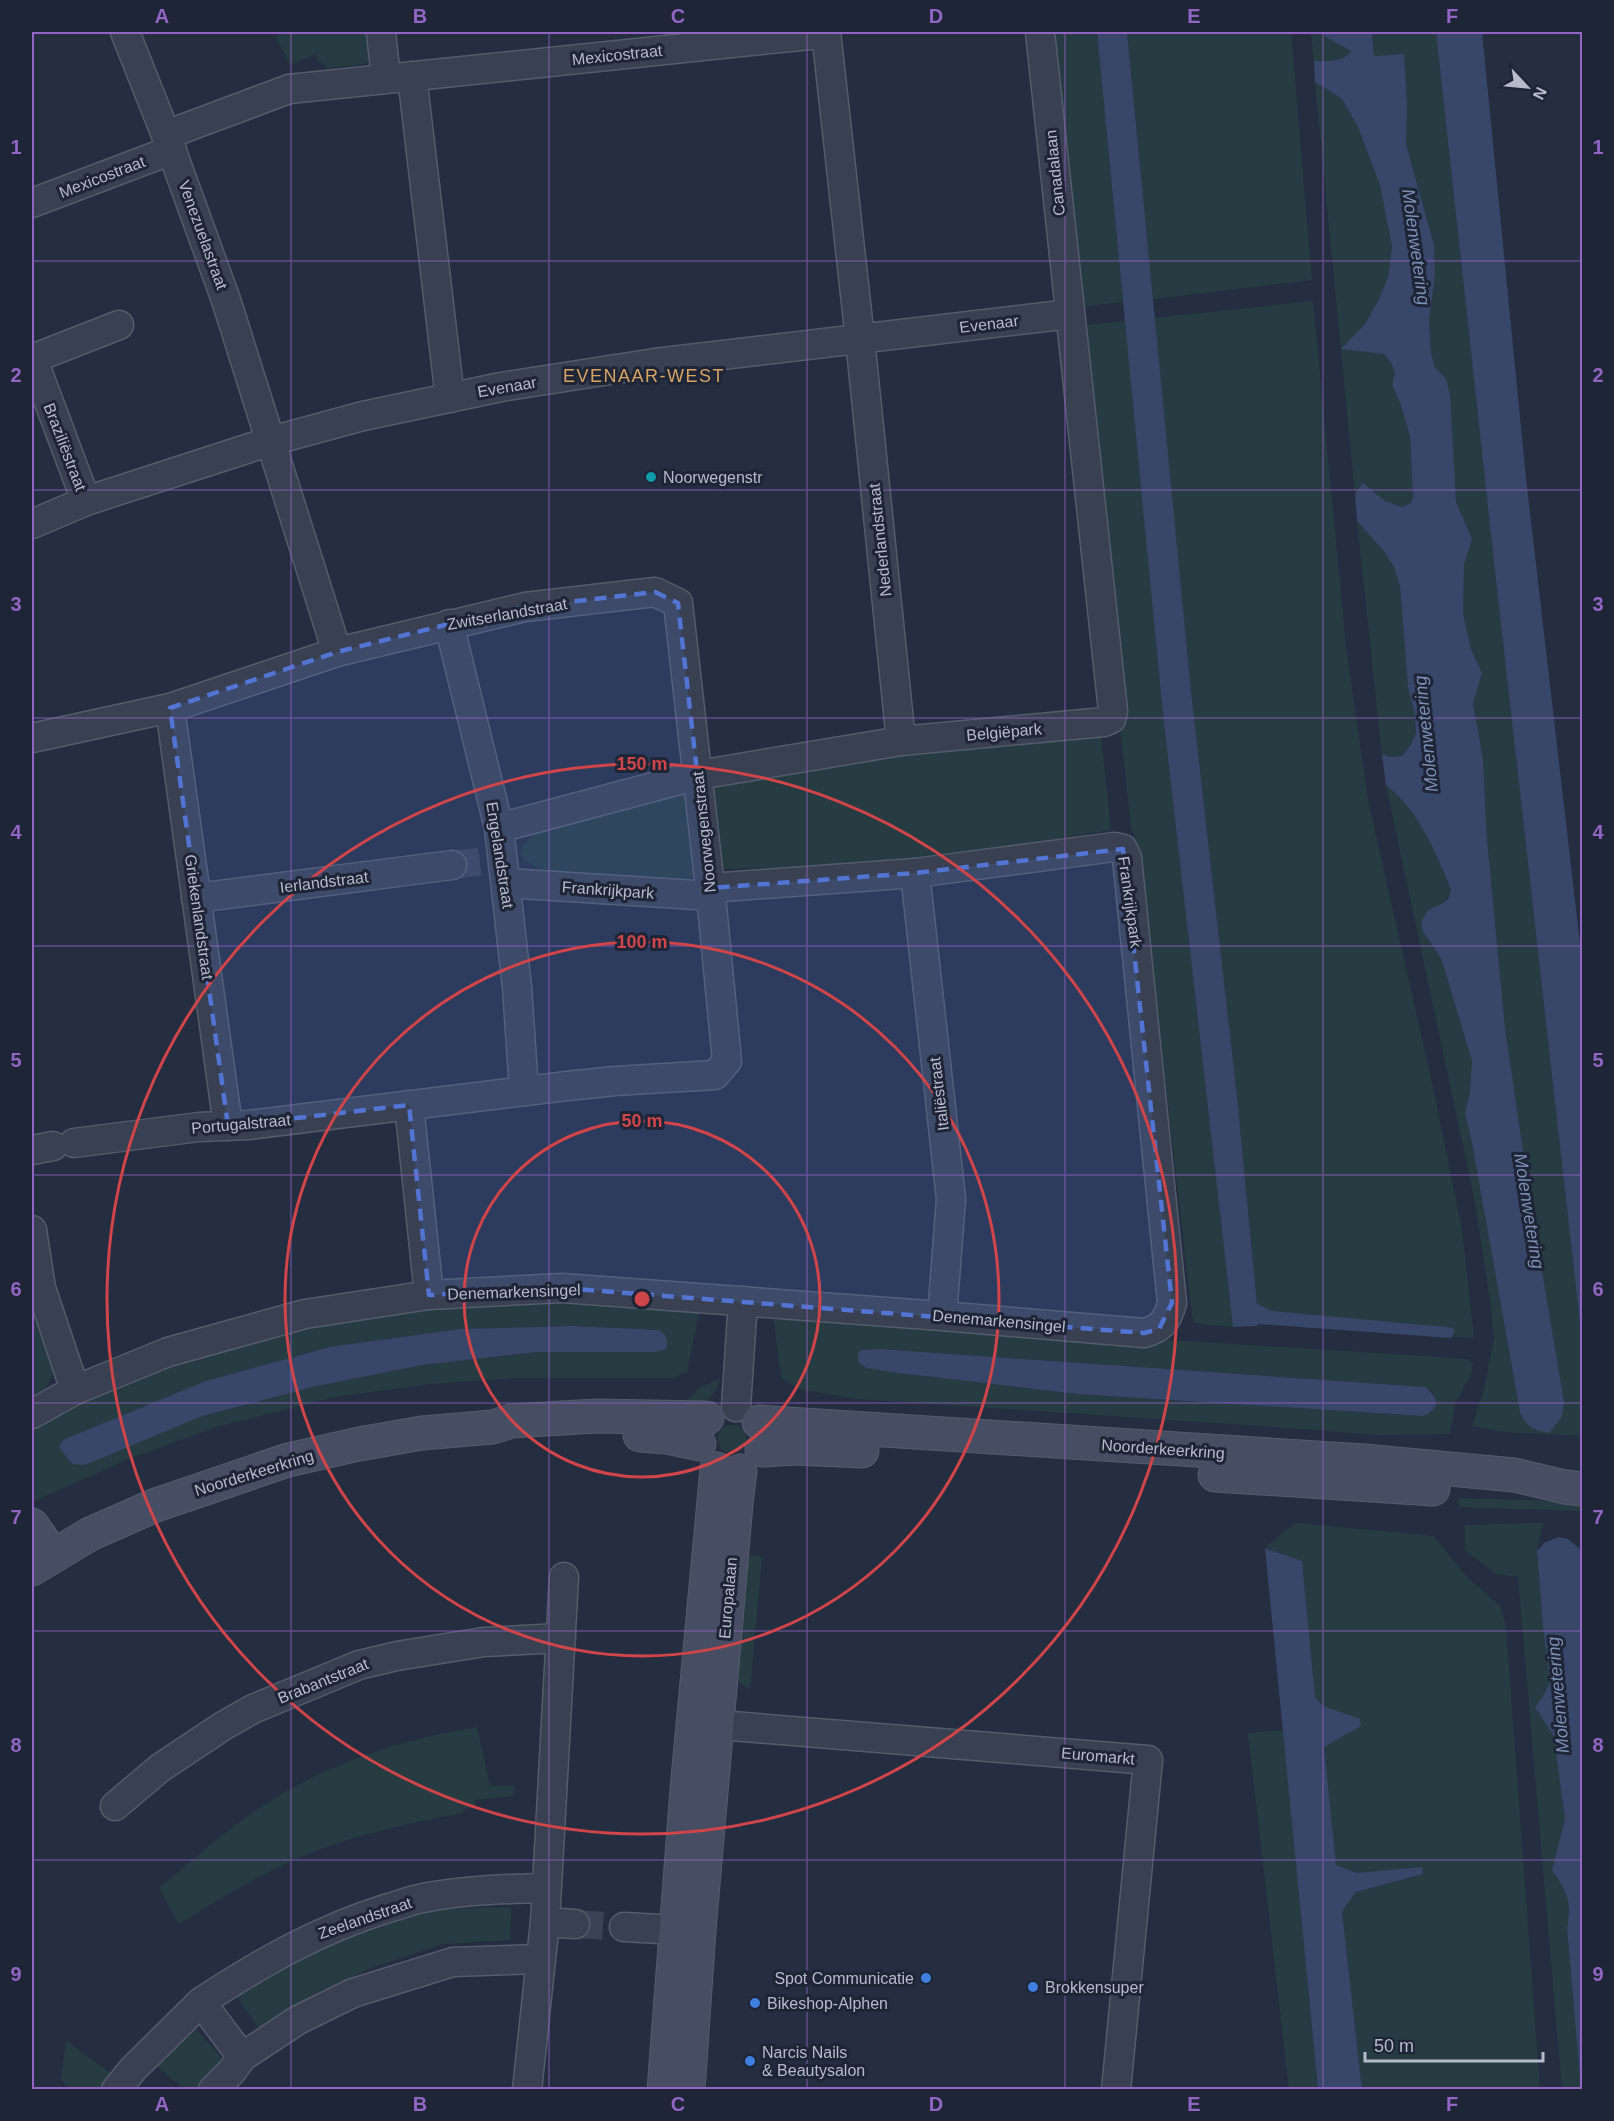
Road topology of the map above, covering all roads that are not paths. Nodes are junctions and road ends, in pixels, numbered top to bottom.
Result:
1 (125, 32) edge
2 (381, 32) edge
3 (821, 32) edge
4 (826, 32) edge
5 (1040, 32) edge
6 (399, 77) junction
7 (169, 142) junction
8 (32, 204) edge
9 (1070, 314) junction
10 (119, 325) dead end
11 (860, 339) junction
12 (32, 359) edge
13 (450, 398) junction
14 (271, 441) junction
15 (86, 501) junction
16 (32, 524) edge
17 (678, 603) joint
18 (449, 624) junction
19 (337, 652) junction
20 (170, 708) junction
21 (32, 738) edge
22 (901, 741) junction
23 (698, 775) junction
24 (499, 828) junction
25 (452, 865) tunnel mouth
26 (497, 868) junction
27 (915, 873) junction
28 (711, 892) junction
29 (196, 898) junction
30 (727, 1061) joint
31 (524, 1091) junction
32 (409, 1105) junction
33 (228, 1126) junction
34 (53, 1146) edge
35 (32, 1230) edge
36 (429, 1295) junction
37 (743, 1301) junction
38 (942, 1316) junction
39 (1159, 1329) joint
40 (75, 1390) junction
41 (32, 1414) edge
42 (731, 1440) junction
43 (1574, 1488) edge
44 (32, 1525) edge
45 (42, 1562) edge
46 (564, 1577) dead end
47 (561, 1638) junction
48 (705, 1724) junction
49 (116, 1806) dead end
50 (546, 1887) junction
51 (544, 1922) junction
52 (575, 1924) tunnel mouth
53 (624, 1927) tunnel mouth
54 (688, 1930) junction
55 (540, 1959) junction
56 (201, 2002) junction
57 (242, 2057) junction
58 (116, 2090) edge
59 (213, 2090) edge
60 (528, 2090) edge
61 (664, 2090) edge
62 (688, 2090) edge
63 (1116, 2090) edge

1 - 7 street, Venezuelastraat
2 - 6 street
3 - 6 street, Mexicostraat
4 - 11 street
5 - 9 street, Canadalaan
6 - 7 street, Mexicostraat
6 - 13 street
7 - 8 street, Mexicostraat
7 - 14 street, Venezuelastraat
9 - 11 street, Evenaar
9 - 22 street, Belgiëpark
10 - 12 street, Braziliëstraat
11 - 13 street, Evenaar
11 - 22 street, Nederlandstraat
12 - 15 street, Braziliëstraat
13 - 14 street, Evenaar
14 - 15 street, Evenaar
14 - 19 street
15 - 16 street, Evenaar
17 - 18 street, Zwitserlandstraat
17 - 23 street, Noorwegenstraat
18 - 19 street, Zwitserlandstraat
18 - 24 street, Engelandstraat
19 - 20 street, Zwitserlandstraat
20 - 21 street, Zwitserlandstraat
20 - 29 street, Griekenlandstraat
22 - 23 street, Belgiëpark
23 - 24 street, Belgiëpark
23 - 28 street, Noorwegenstraat
24 - 26 street, Engelandstraat
25 - 29 street, Ierlandstraat
26 - 28 street, Frankrijkpark
26 - 31 street, Engelandstraat
27 - 28 street, Frankrijkpark
27 - 38 street, Italiëstraat
27 - 39 street, Frankrijkpark
28 - 30 street, Noorwegenstraat
29 - 33 street, Griekenlandstraat
30 - 31 street, Portugalstraat
31 - 32 street, Portugalstraat
32 - 33 street, Portugalstraat
32 - 36 street
33 - 34 street, Portugalstraat
35 - 40 street
36 - 37 street, Denemarkensingel
36 - 40 street, Denemarkensingel
37 - 38 street, Denemarkensingel
37 - 42 street
38 - 39 street, Denemarkensingel
40 - 41 street, Denemarkensingel
42 - 43 street, Noorderkeerkring
42 - 45 street, Noorderkeerkring
42 - 48 street, Europalaan
44 - 45 street
46 - 47 street
47 - 49 street, Brabantstraat
47 - 50 street
48 - 54 street, Europalaan
48 - 63 street, Euromarkt
50 - 51 street
50 - 56 street, Zeelandstraat
51 - 52 street
51 - 55 street
53 - 54 street
54 - 61 street, Europalaan
54 - 62 street, Europalaan
55 - 57 street
55 - 60 street
56 - 57 street
56 - 58 street, Zeelandstraat
57 - 59 street

